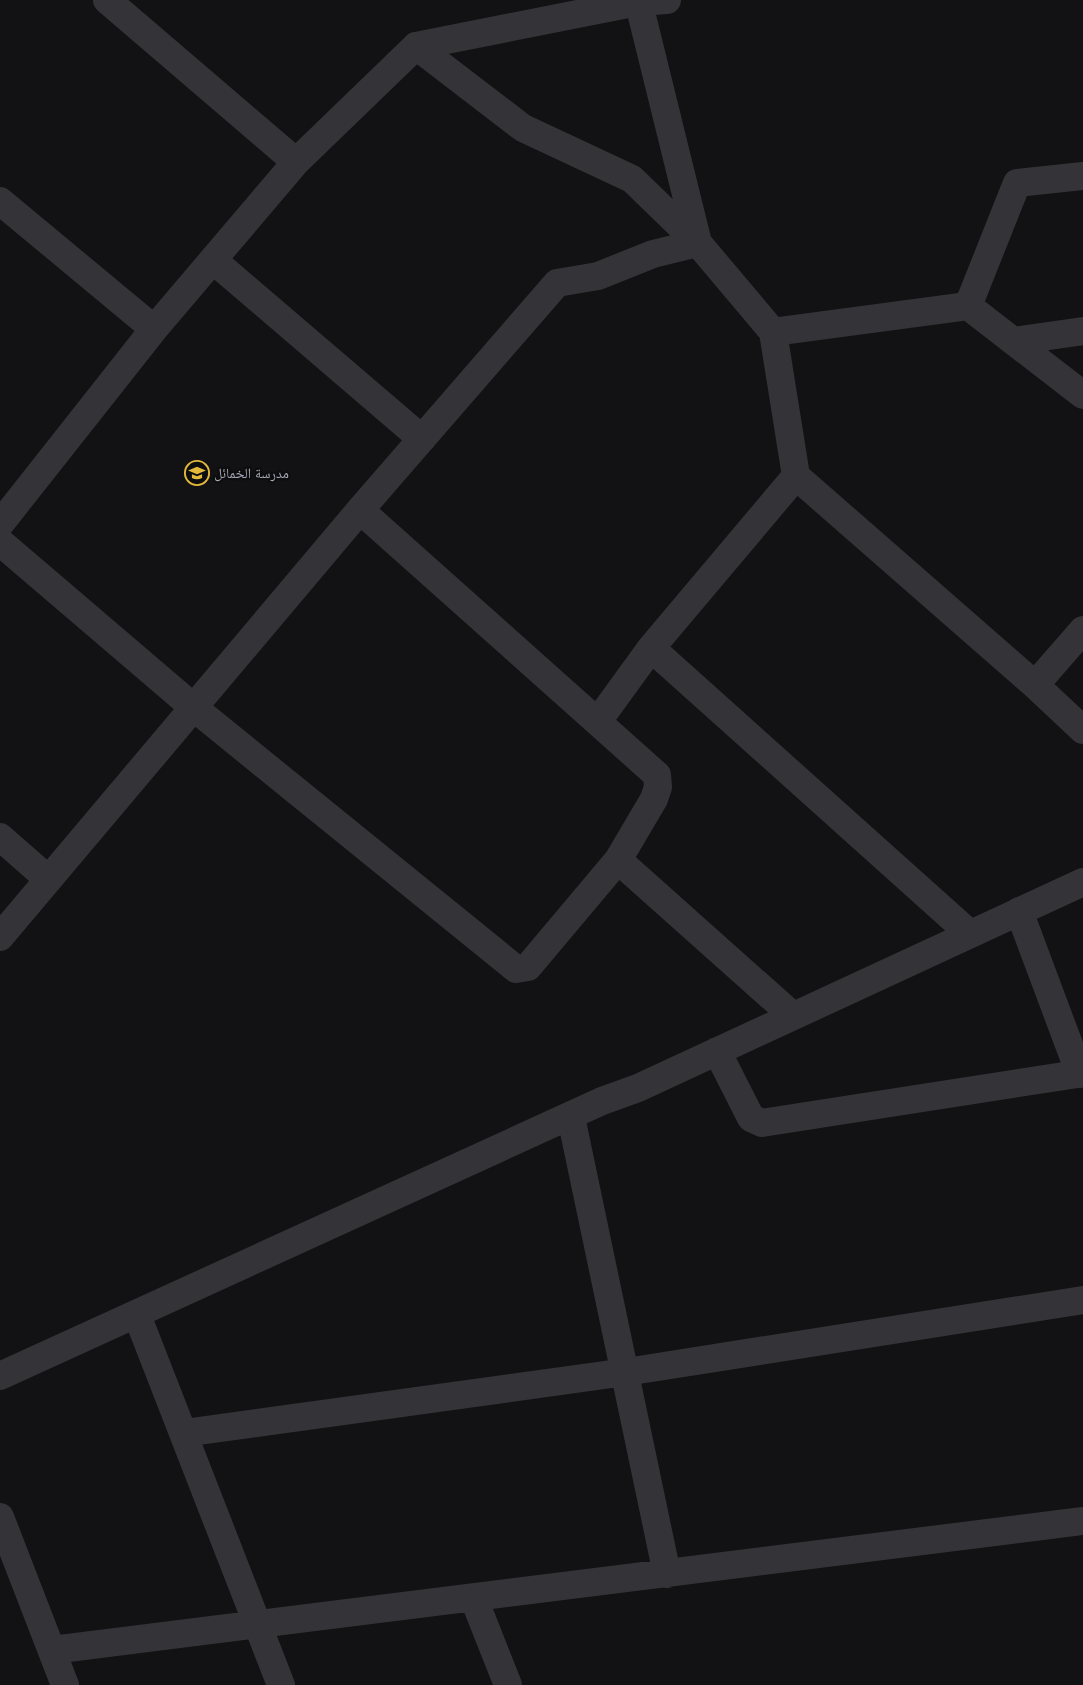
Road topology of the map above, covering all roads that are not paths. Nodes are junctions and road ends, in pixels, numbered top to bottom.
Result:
1 (107, 0) edge
2 (666, 0) edge
3 (638, 1) edge
4 (416, 46) junction
5 (296, 162) junction
6 (1083, 176) edge
7 (0, 201) edge
8 (698, 243) junction
9 (213, 260) junction
10 (968, 306) junction
11 (154, 329) junction
12 (1083, 330) edge
13 (773, 332) junction
14 (1013, 341) junction
15 (1083, 395) edge
16 (422, 439) junction
17 (796, 476) junction
18 (360, 510) junction
19 (0, 524) edge
20 (0, 542) edge
21 (1083, 630) edge
22 (651, 648) junction
23 (1035, 685) junction
24 (193, 707) junction
25 (598, 721) junction
26 (1083, 730) edge
27 (0, 838) edge
28 (618, 860) junction
29 (48, 879) junction
30 (1083, 882) edge
31 (1019, 911) junction
32 (970, 934) junction
33 (0, 937) edge
34 (793, 1016) junction
35 (717, 1051) junction
36 (1081, 1074) edge
37 (571, 1117) junction
38 (1083, 1300) edge
39 (137, 1315) junction
40 (626, 1372) junction
41 (0, 1376) edge
42 (184, 1433) junction
43 (0, 1517) edge
44 (1083, 1521) edge
45 (666, 1574) junction
46 (474, 1599) junction
47 (258, 1625) junction
48 (52, 1650) junction
49 (65, 1685) edge
50 (281, 1685) edge
51 (508, 1685) edge

1 - 5 street
2 - 3 street
3 - 4 street
3 - 8 street
4 - 5 street
4 - 8 street
5 - 9 street
6 - 10 street
7 - 11 street
8 - 13 street
8 - 16 street
9 - 11 street
9 - 16 street
10 - 13 street
10 - 14 street
11 - 19 street
12 - 14 street
13 - 17 street
14 - 15 street
16 - 18 street
17 - 22 street
17 - 23 street
18 - 24 street
18 - 25 street
20 - 24 street
21 - 23 street
22 - 25 street
22 - 32 street
23 - 26 street
24 - 28 street
24 - 29 street
25 - 28 street
27 - 29 street
28 - 34 street
29 - 33 street
30 - 31 street
31 - 32 street
31 - 36 street
32 - 34 street
34 - 35 street
35 - 36 street
35 - 37 street
37 - 39 street
37 - 40 street
38 - 40 street
39 - 41 street
39 - 42 street
40 - 42 street
40 - 45 street
42 - 47 street
43 - 48 street
44 - 45 street
45 - 46 street
46 - 47 street
46 - 51 street
47 - 48 street
47 - 50 street
48 - 49 street

